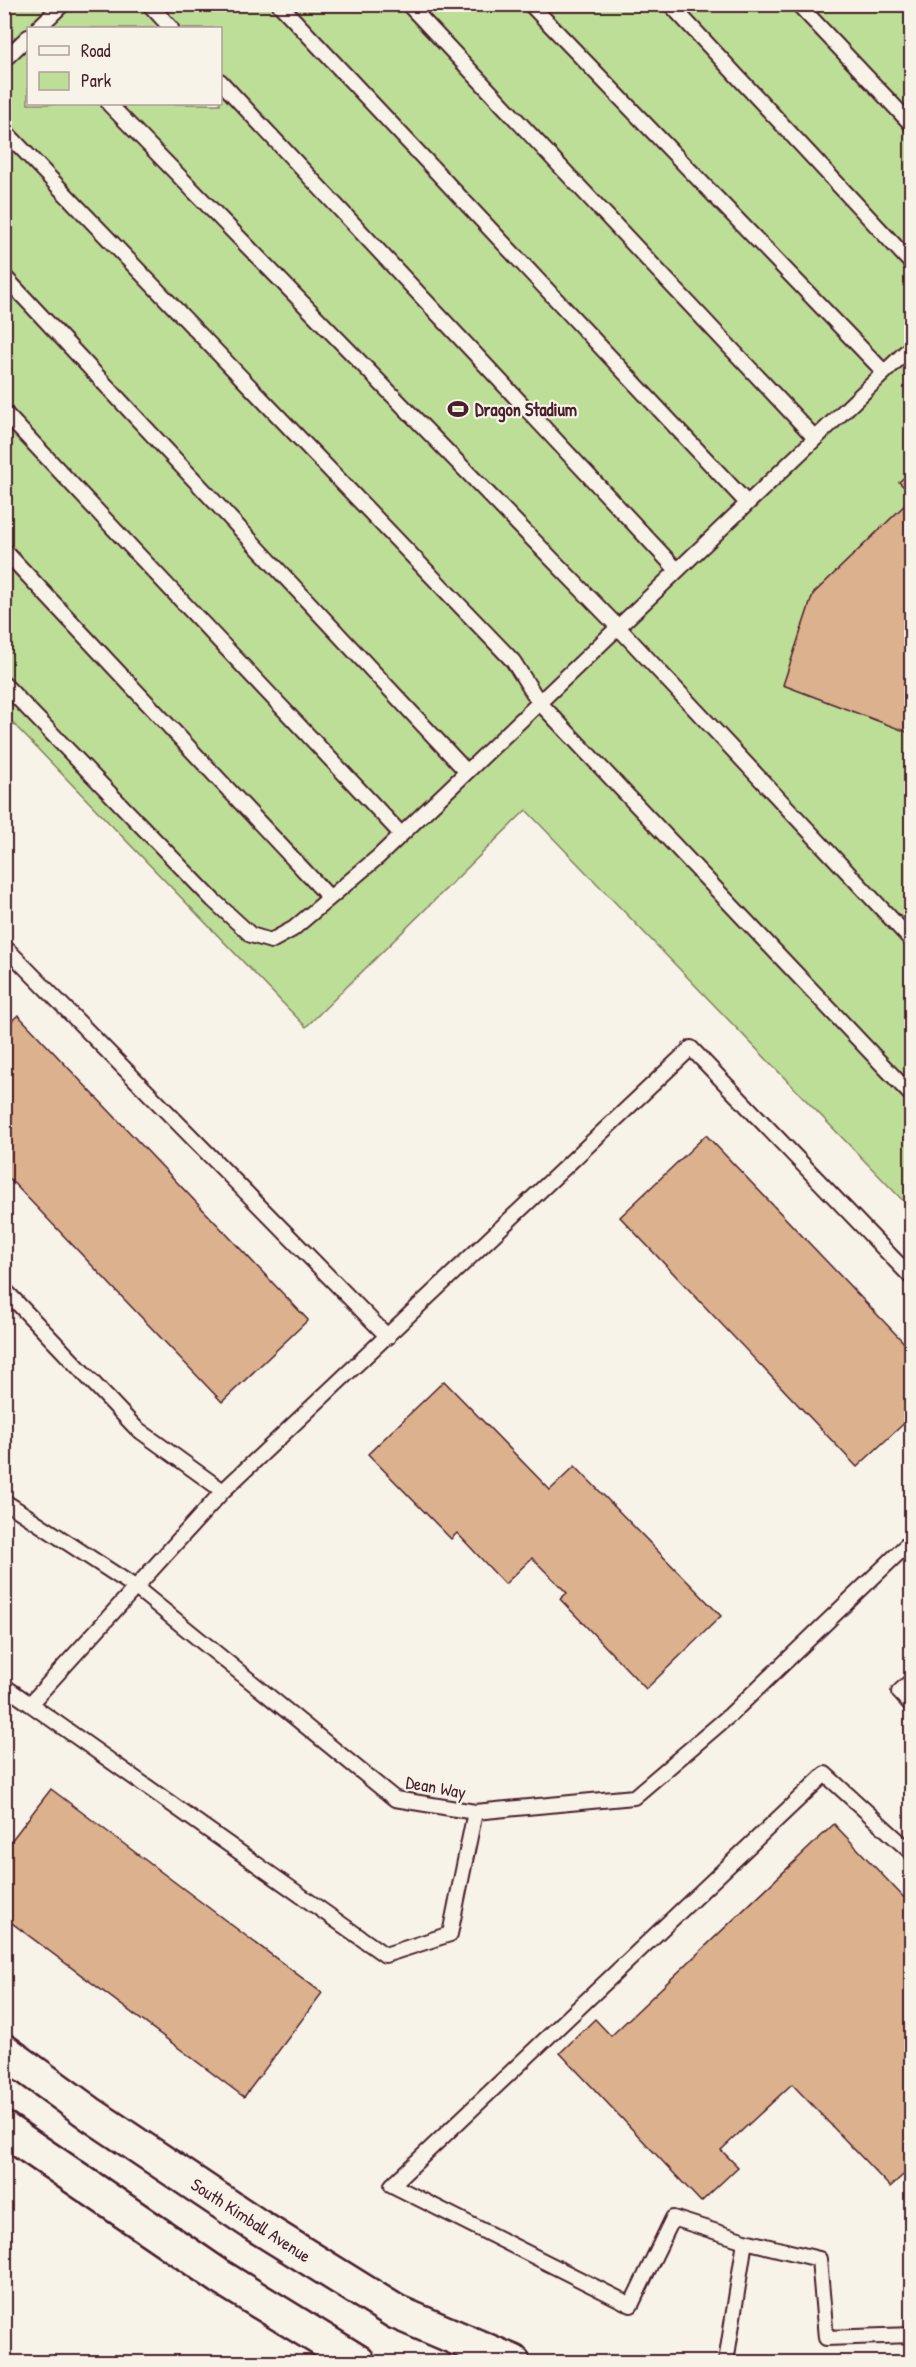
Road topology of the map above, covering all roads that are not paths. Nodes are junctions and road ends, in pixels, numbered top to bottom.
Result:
1 (63, 4) edge
2 (149, 4) edge
3 (279, 4) edge
4 (408, 4) edge
5 (530, 4) edge
6 (670, 4) edge
7 (798, 4) edge
8 (39, 27) edge
9 (170, 27) edge
10 (27, 38) edge
11 (4, 60) edge
12 (222, 83) edge
13 (110, 105) edge
14 (912, 125) edge
15 (4, 130) edge
16 (912, 264) edge
17 (4, 276) edge
18 (912, 346) edge
19 (884, 372) junction
20 (4, 412) edge
21 (815, 438) junction
22 (747, 503) junction
23 (4, 550) edge
24 (677, 570) junction
25 (618, 627) junction
26 (4, 684) edge
27 (539, 702) junction
28 (466, 771) junction
29 (401, 834) junction
30 (329, 897) junction
31 (912, 940) edge
32 (4, 954) edge
33 (912, 1096) edge
34 (912, 1278) edge
35 (4, 1289) edge
36 (388, 1338) junction
37 (223, 1491) junction
38 (4, 1501) edge
39 (912, 1540) edge
40 (135, 1587) junction
41 (912, 1680) edge
42 (4, 1686) edge
43 (30, 1704) junction
44 (912, 1706) edge
45 (475, 1812) junction
46 (912, 1852) edge
47 (4, 2051) edge
48 (4, 2129) edge
49 (745, 2241) junction
50 (912, 2335) edge
51 (358, 2362) edge
52 (513, 2362) edge
53 (726, 2362) edge

1 - 8 lane
2 - 9 lane
3 - 22 lane
4 - 21 lane
5 - 19 lane
6 - 16 lane
7 - 14 lane
10 - 11 lane
12 - 24 lane
13 - 25 lane
15 - 27 lane
17 - 28 lane
18 - 19 lane
19 - 21 lane
20 - 29 lane
21 - 22 lane
22 - 24 lane
23 - 30 lane
24 - 25 lane
25 - 27 lane
25 - 31 lane
26 - 30 lane
27 - 28 lane
27 - 33 lane
28 - 29 lane
29 - 30 lane
32 - 36 lane
34 - 36 lane
35 - 37 lane
36 - 37 lane
37 - 40 lane
38 - 40 lane, Dean Way
39 - 45 lane, Dean Way
40 - 43 lane
40 - 45 lane, Dean Way
41 - 44 lane
42 - 43 lane
43 - 45 lane
46 - 49 lane
47 - 52 main road, South Kimball Avenue
48 - 51 main road
49 - 50 lane
49 - 53 lane

